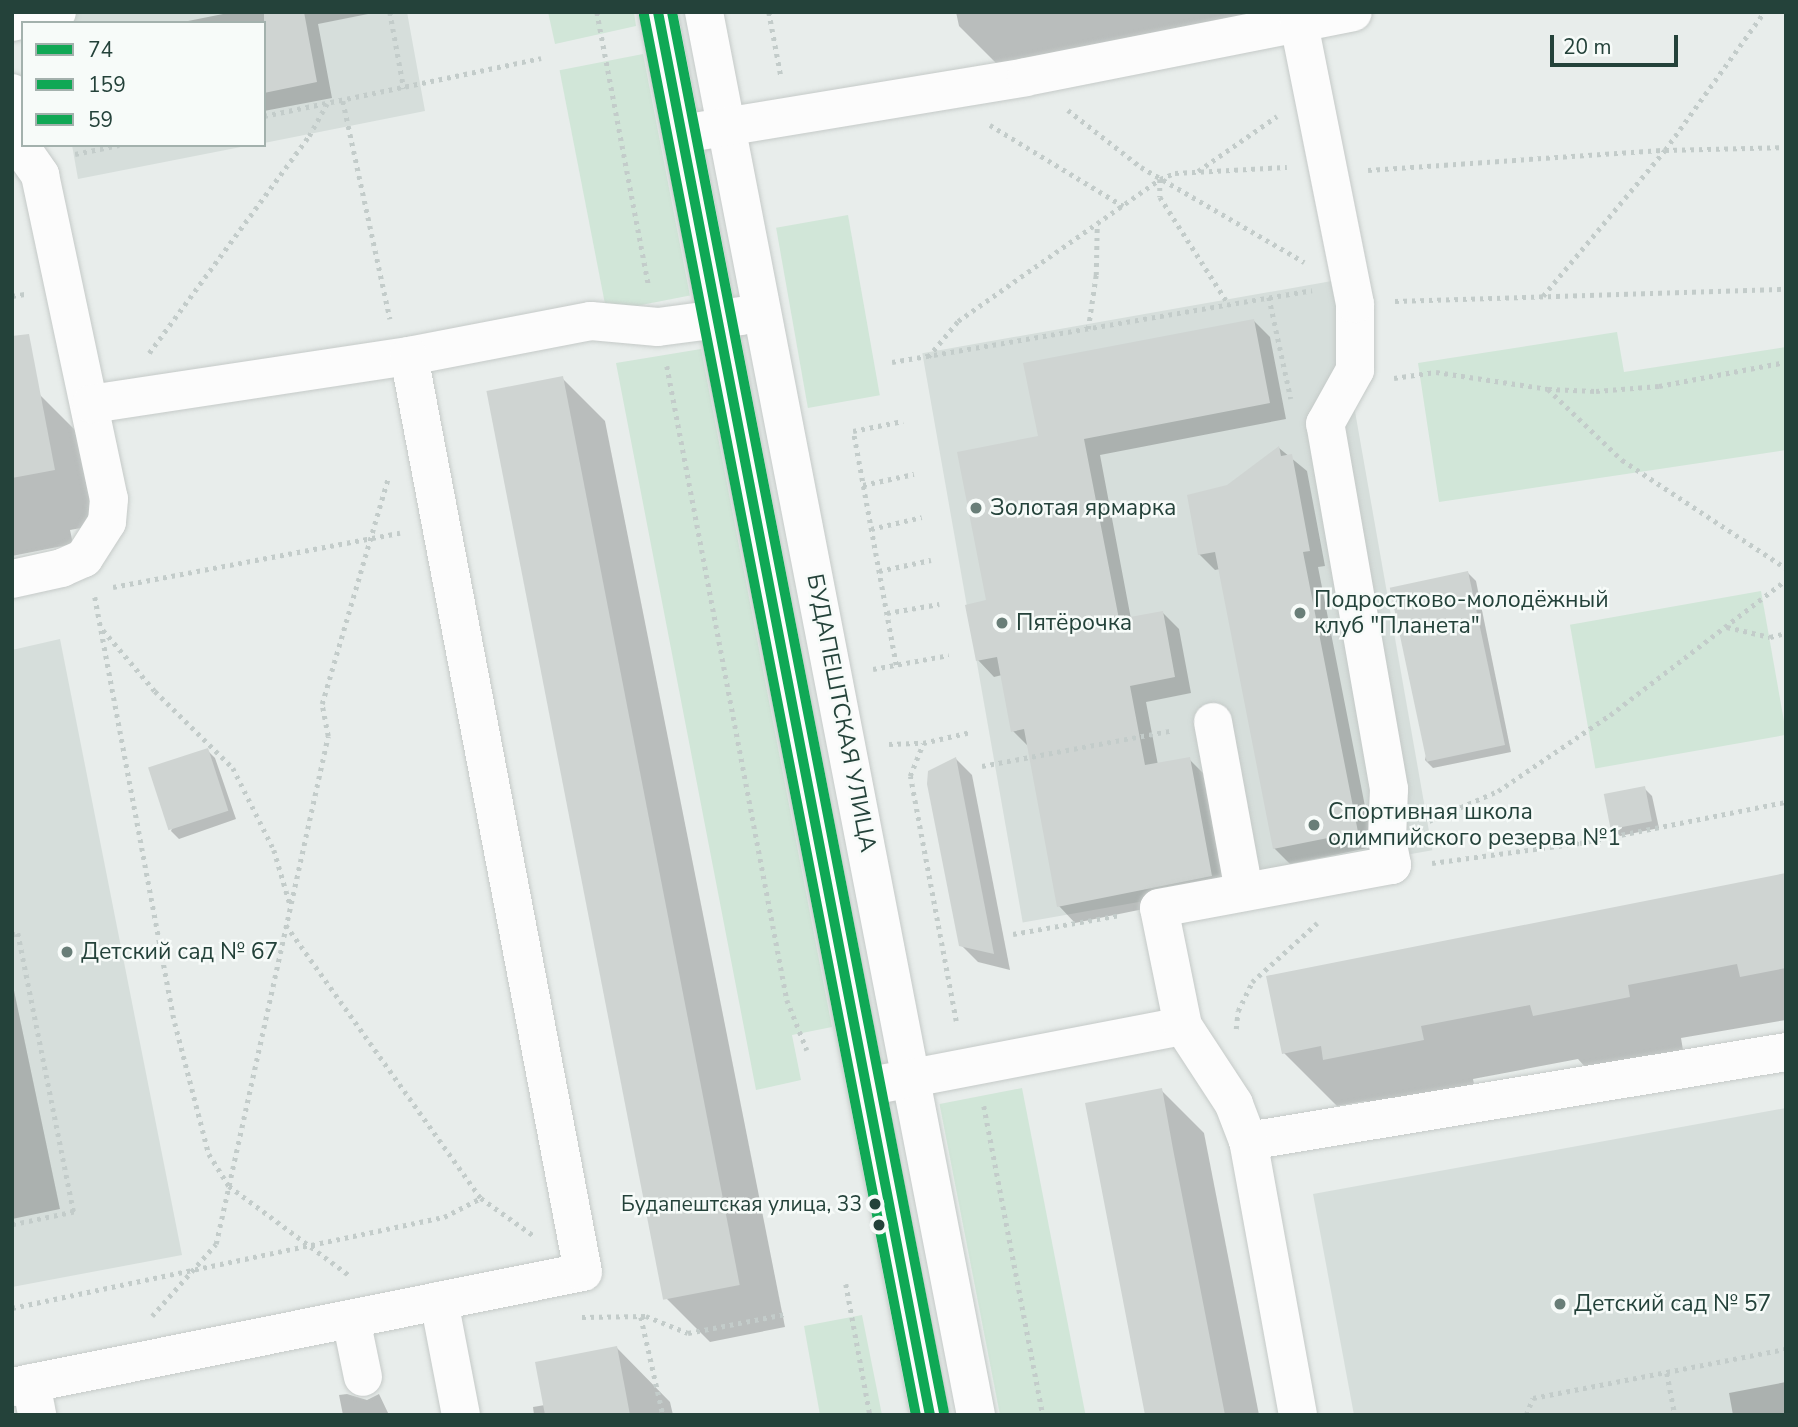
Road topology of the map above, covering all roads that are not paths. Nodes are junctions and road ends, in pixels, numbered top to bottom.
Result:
1 (57, 12) edge
2 (658, 12) edge
3 (704, 12) edge
4 (1353, 12) edge
5 (12, 22) edge
6 (1299, 23) junction
7 (12, 93) edge
8 (727, 125) junction
9 (682, 134) junction
10 (17, 150) edge
11 (763, 312) junction
12 (718, 320) junction
13 (403, 357) junction
14 (102, 402) junction
15 (12, 579) edge
16 (1213, 722) road end
17 (1244, 891) junction
18 (1183, 1027) junction
19 (1786, 1052) edge
20 (911, 1079) junction
21 (866, 1087) junction
22 (1248, 1141) junction
23 (439, 1301) junction
24 (351, 1319) junction
25 (363, 1377) dead end
26 (27, 1395) edge
27 (461, 1415) edge
28 (930, 1415) edge
29 (976, 1415) edge
30 (1298, 1415) edge

1 - 5 street
2 - 9 street, БУДАПЕШТСКАЯ УЛИЦА
3 - 8 street, БУДАПЕШТСКАЯ УЛИЦА
4 - 6 street
6 - 8 street
6 - 17 street
7 - 10 street
8 - 9 street
8 - 11 street, БУДАПЕШТСКАЯ УЛИЦА
9 - 12 street, БУДАПЕШТСКАЯ УЛИЦА
10 - 14 street
11 - 12 street
11 - 20 street, БУДАПЕШТСКАЯ УЛИЦА
12 - 13 street
12 - 21 street, БУДАПЕШТСКАЯ УЛИЦА
13 - 14 street
13 - 23 street
14 - 15 street
16 - 17 street
17 - 18 street
18 - 20 street
18 - 22 street
19 - 22 street
20 - 21 street
20 - 29 street, БУДАПЕШТСКАЯ УЛИЦА
21 - 28 street, БУДАПЕШТСКАЯ УЛИЦА
22 - 30 street
23 - 24 street
23 - 27 street
24 - 25 street
24 - 26 street

